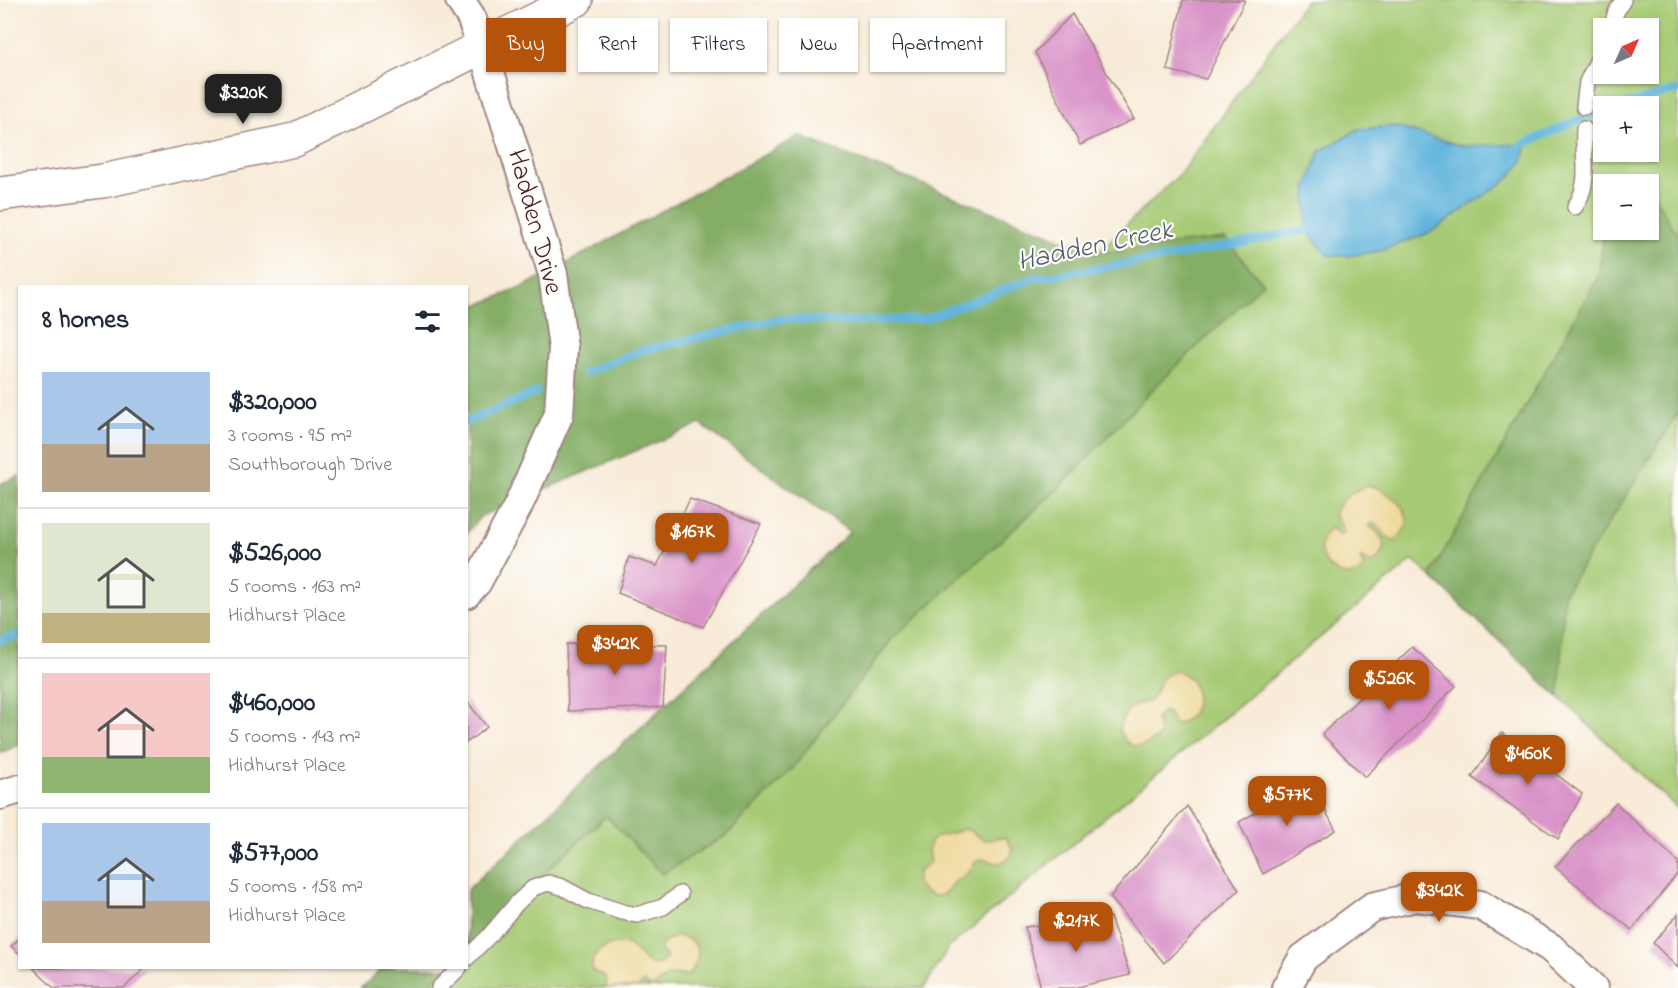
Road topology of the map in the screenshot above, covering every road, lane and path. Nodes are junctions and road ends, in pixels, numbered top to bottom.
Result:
1 (460, 0) edge
2 (576, 0) edge
3 (1623, 0) edge
4 (1615, 18) edge
5 (482, 47) junction
6 (1593, 70) edge
7 (1584, 107) dead end
8 (1584, 129) dead end
9 (0, 194) edge
10 (1575, 207) dead end
11 (468, 592) edge
12 (18, 790) edge
13 (0, 795) edge
14 (680, 894) dead end
15 (468, 957) edge
16 (458, 969) edge
17 (439, 988) edge
18 (1286, 988) edge
19 (1593, 988) edge

1 - 5 street, Hadden Drive
2 - 5 street
3 - 4 lane
5 - 9 street
5 - 11 street, Hadden Drive
6 - 7 lane
8 - 10 lane
12 - 13 street
14 - 15 lane
16 - 17 lane
18 - 19 street

